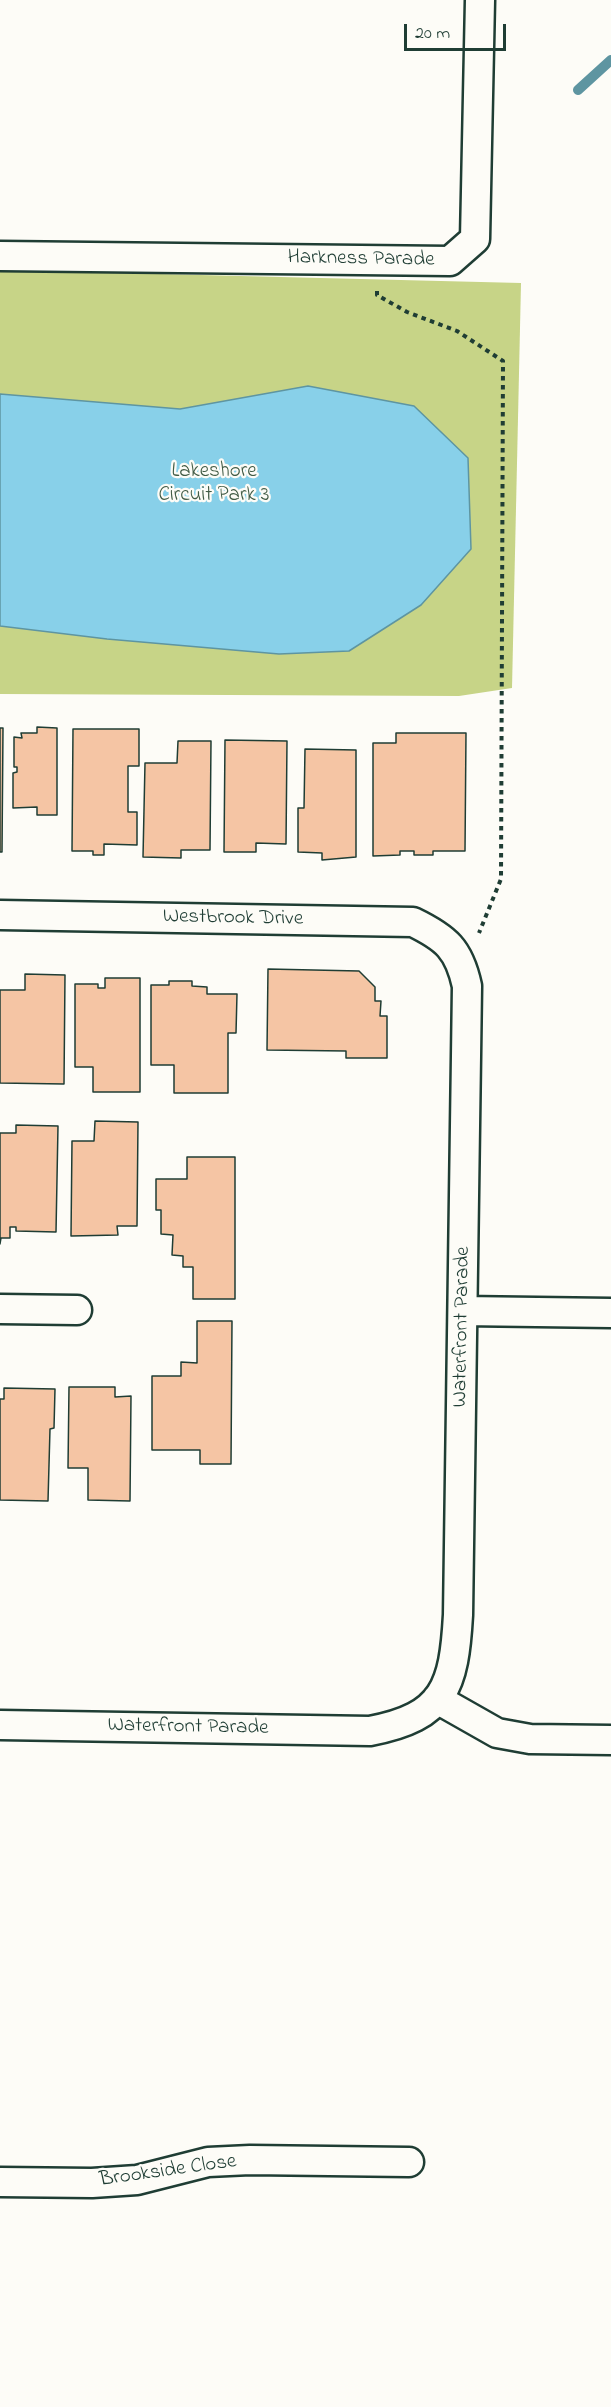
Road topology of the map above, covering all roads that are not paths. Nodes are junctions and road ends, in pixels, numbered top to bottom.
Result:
1 (480, 0) edge
2 (0, 256) edge
3 (0, 915) edge
4 (456, 952) joint
5 (0, 1309) edge
6 (77, 1310) dead end
7 (463, 1311) junction
8 (611, 1313) edge
9 (437, 1698) junction
10 (0, 1725) edge
11 (611, 1740) edge
12 (409, 2162) dead end
13 (0, 2182) edge

1 - 2 street, Harkness Parade
3 - 4 street, Westbrook Drive
4 - 7 street, Waterfront Parade
5 - 6 street
7 - 8 street
7 - 9 street, Waterfront Parade
9 - 10 street, Waterfront Parade
9 - 11 street
12 - 13 street, Brookside Close

